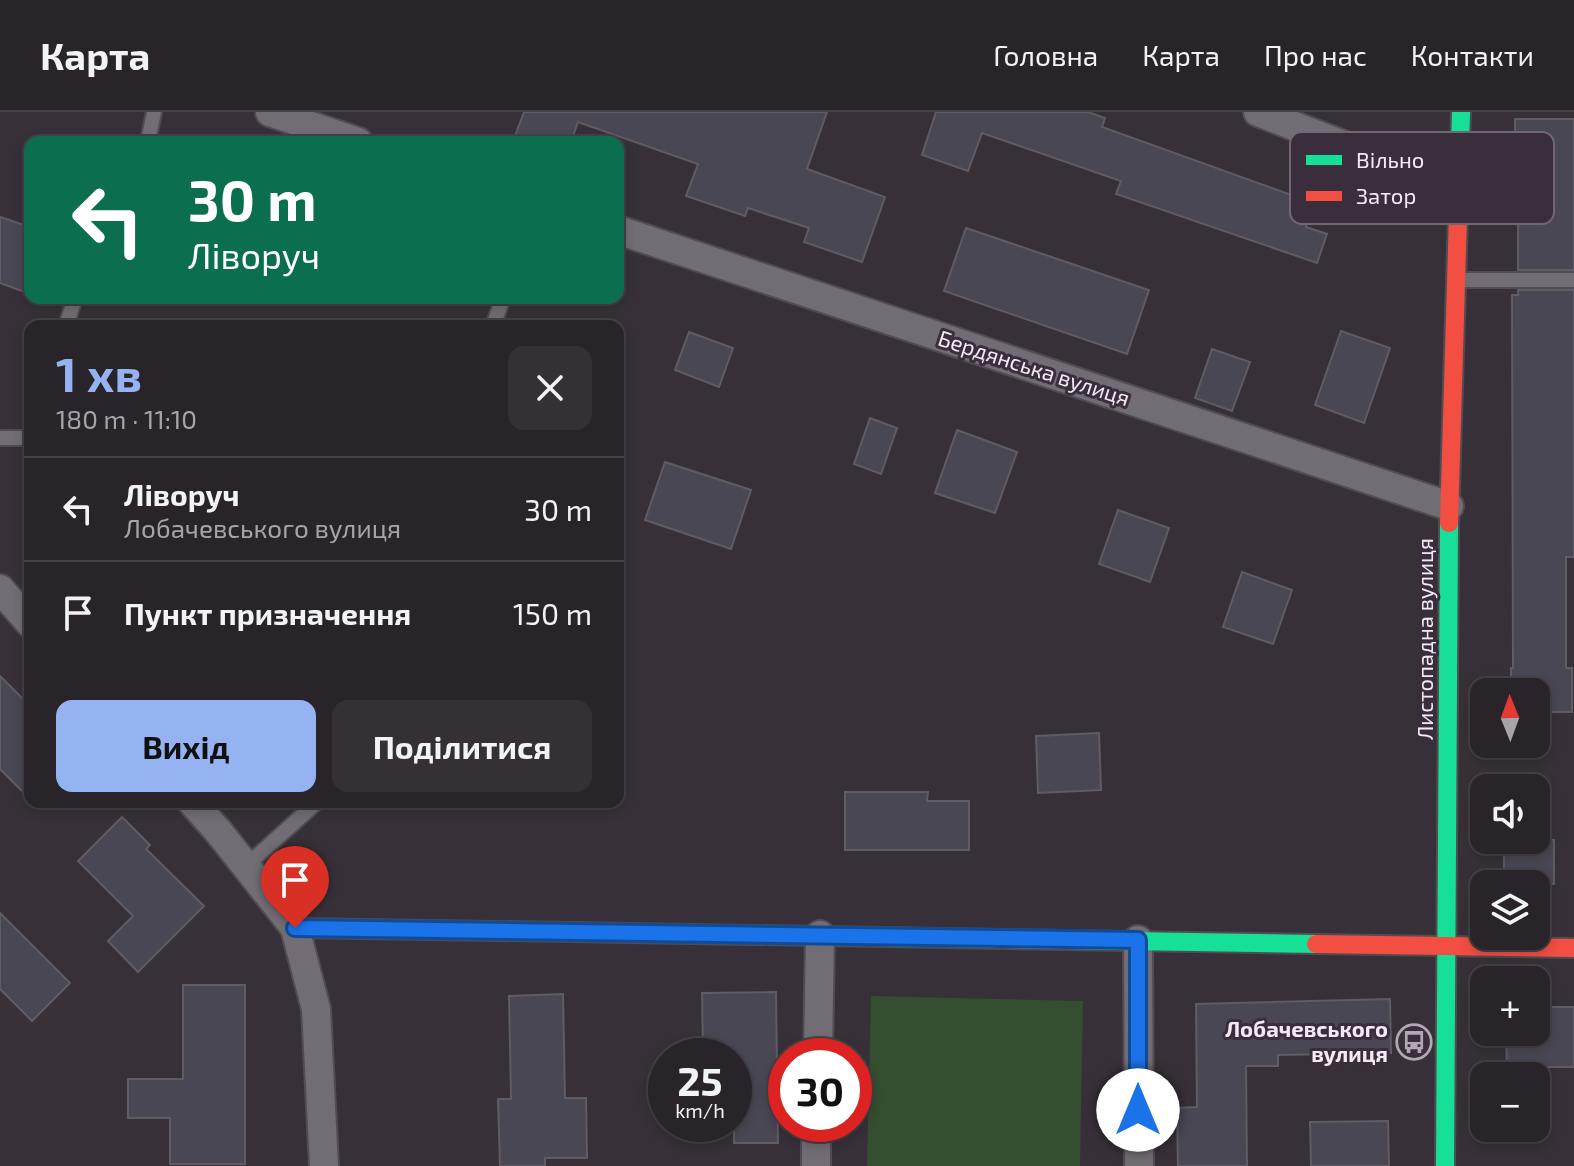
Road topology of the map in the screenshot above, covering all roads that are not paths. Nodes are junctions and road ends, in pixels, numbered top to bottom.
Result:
1 (154, 112) edge
2 (270, 112) edge
3 (1258, 112) edge
4 (1461, 112) edge
5 (1310, 132) edge
6 (1460, 132) edge
7 (149, 136) edge
8 (340, 136) edge
9 (1457, 224) edge
10 (624, 232) edge
11 (1456, 280) junction
12 (1574, 280) edge
13 (0, 438) edge
14 (24, 438) edge
15 (1449, 506) junction
16 (3, 598) edge
17 (24, 617) edge
18 (197, 808) edge
19 (310, 808) edge
20 (246, 866) junction
21 (295, 928) junction
22 (820, 935) junction
23 (1138, 940) junction
24 (1447, 946) junction
25 (1574, 948) edge
26 (818, 1038) edge
27 (816, 1142) edge
28 (324, 1166) edge
29 (816, 1166) edge
30 (1139, 1166) edge
31 (1445, 1166) edge

1 - 7 lane
2 - 8 street
3 - 5 street
4 - 6 street, Листопадна вулиця
9 - 11 street, Листопадна вулиця
10 - 15 street, Бердянська вулиця
11 - 12 lane
11 - 15 street, Листопадна вулиця
13 - 14 lane
15 - 24 street, Листопадна вулиця
16 - 17 street
18 - 20 street
19 - 20 lane
20 - 21 street
21 - 22 street
21 - 28 street
22 - 23 street
22 - 26 street
23 - 24 street
23 - 30 street
24 - 25 street
24 - 31 street, Листопадна вулиця
27 - 29 street

